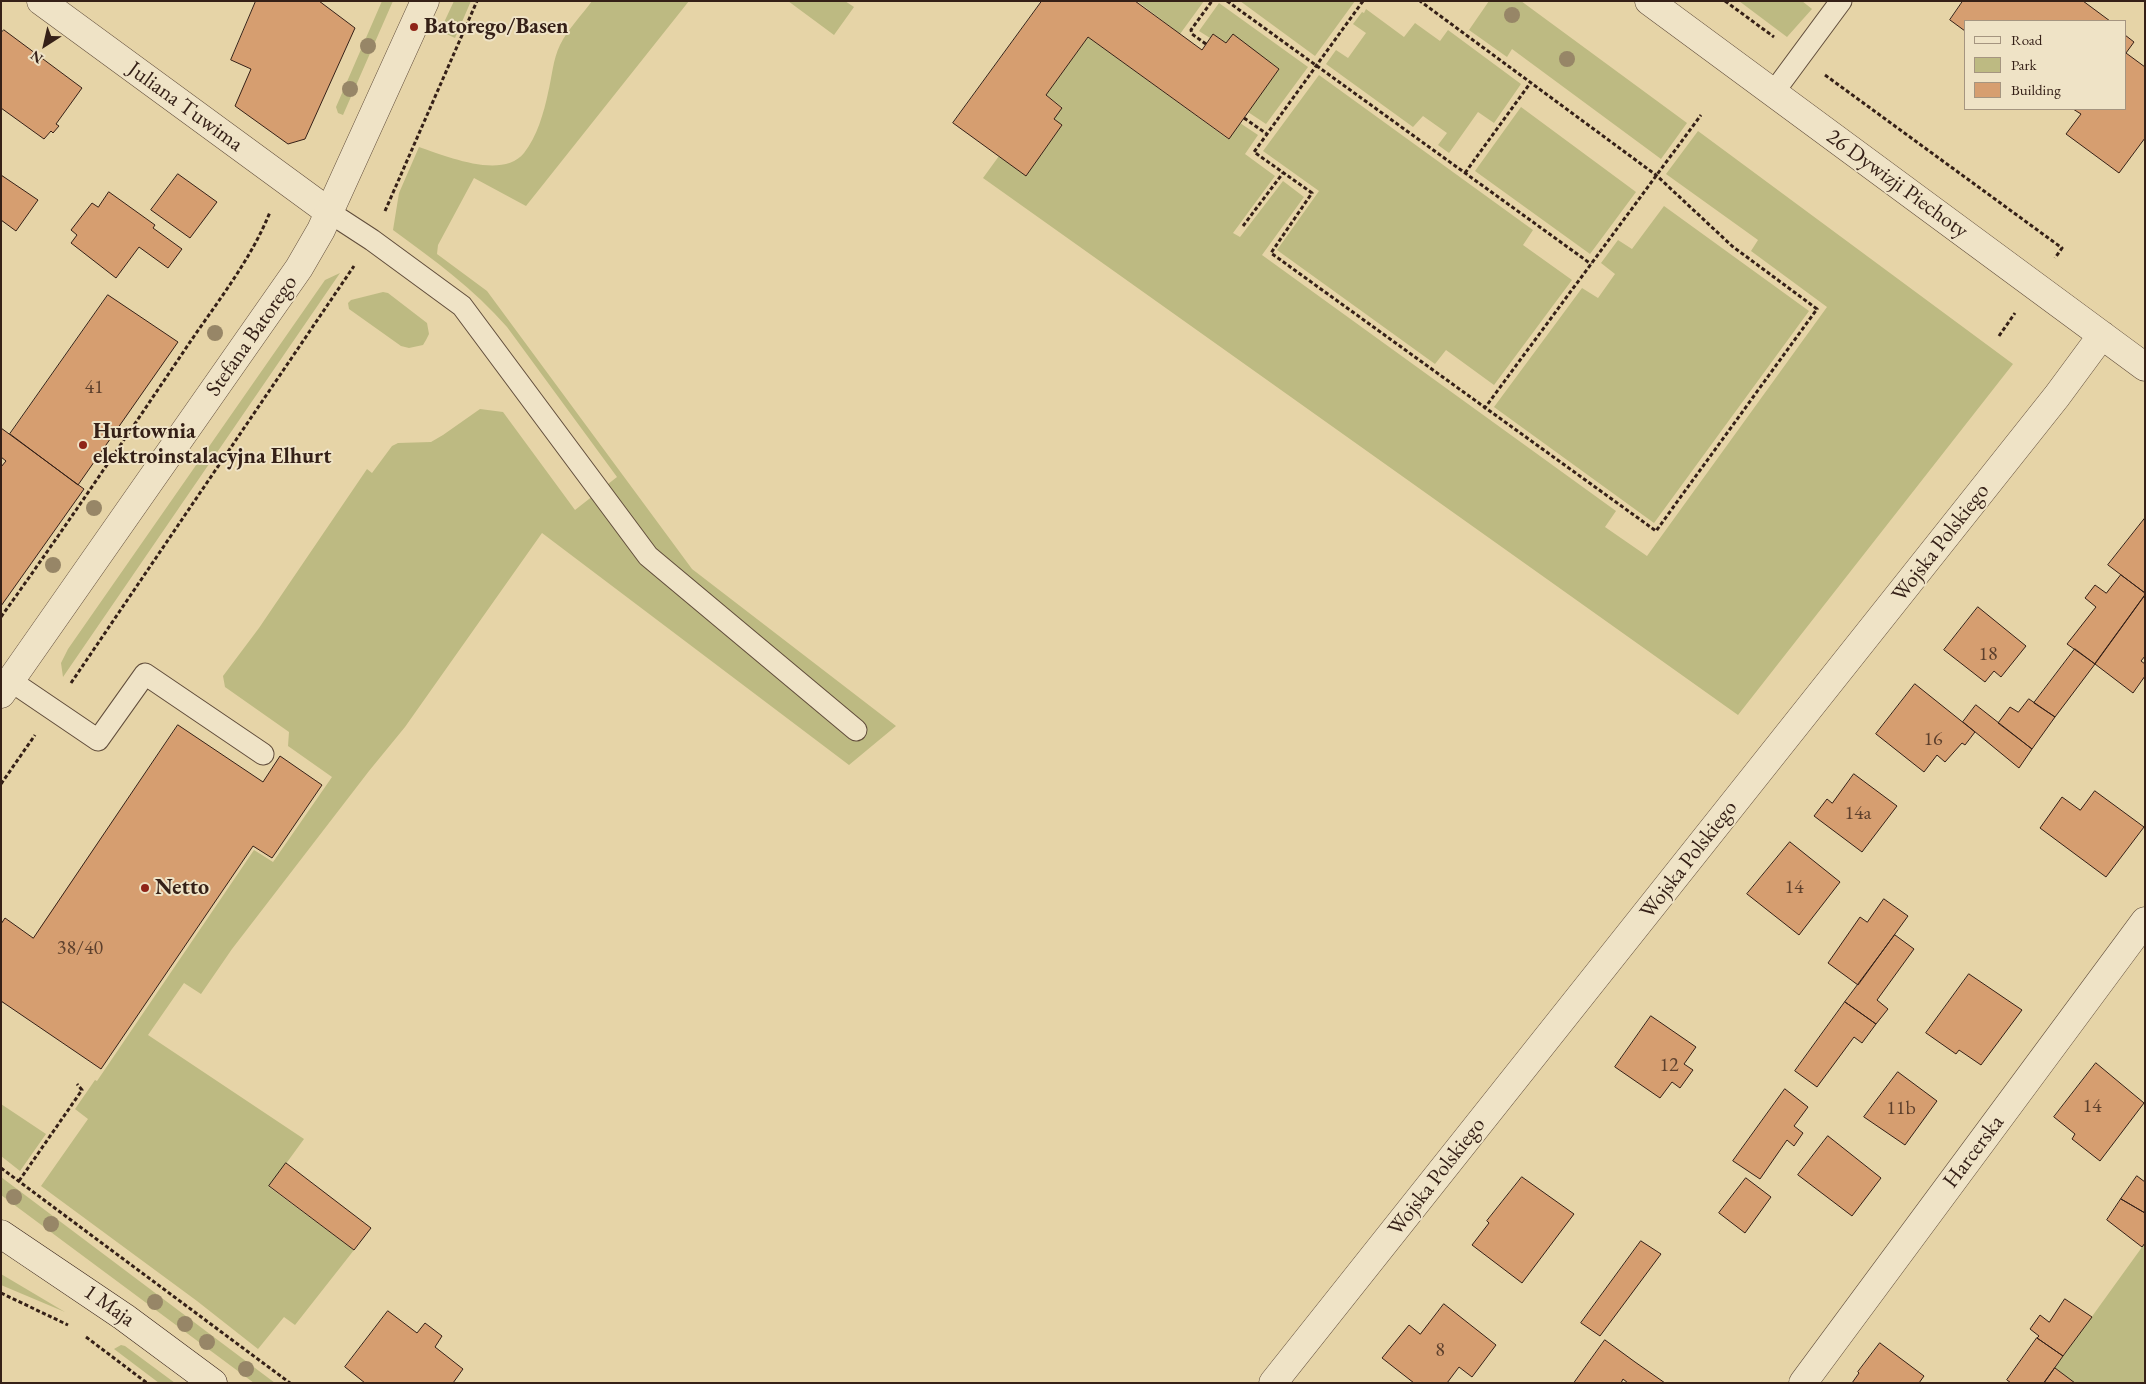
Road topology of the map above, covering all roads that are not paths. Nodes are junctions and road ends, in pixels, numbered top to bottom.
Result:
1 (41, 1) edge
2 (425, 1) edge
3 (1649, 1) edge
4 (1841, 1) edge
5 (1772, 93) junction
6 (329, 212) junction
7 (2102, 335) junction
8 (2145, 366) edge
9 (6, 687) edge
10 (856, 730) dead end
11 (263, 754) dead end
12 (2145, 921) edge
13 (1, 1234) edge
14 (213, 1383) edge
15 (1273, 1383) edge
16 (1803, 1383) edge

1 - 6 street, Juliana Tuwima
2 - 6 street, Stefana Batorego
3 - 5 street, 26 Dywizji Piechoty
4 - 5 lane
5 - 7 street, 26 Dywizji Piechoty
6 - 9 street, Stefana Batorego
6 - 10 lane
7 - 8 street, 26 Dywizji Piechoty
7 - 15 street, Wojska Polskiego
9 - 11 lane
12 - 16 street, Harcerska
13 - 14 street, 1 Maja

